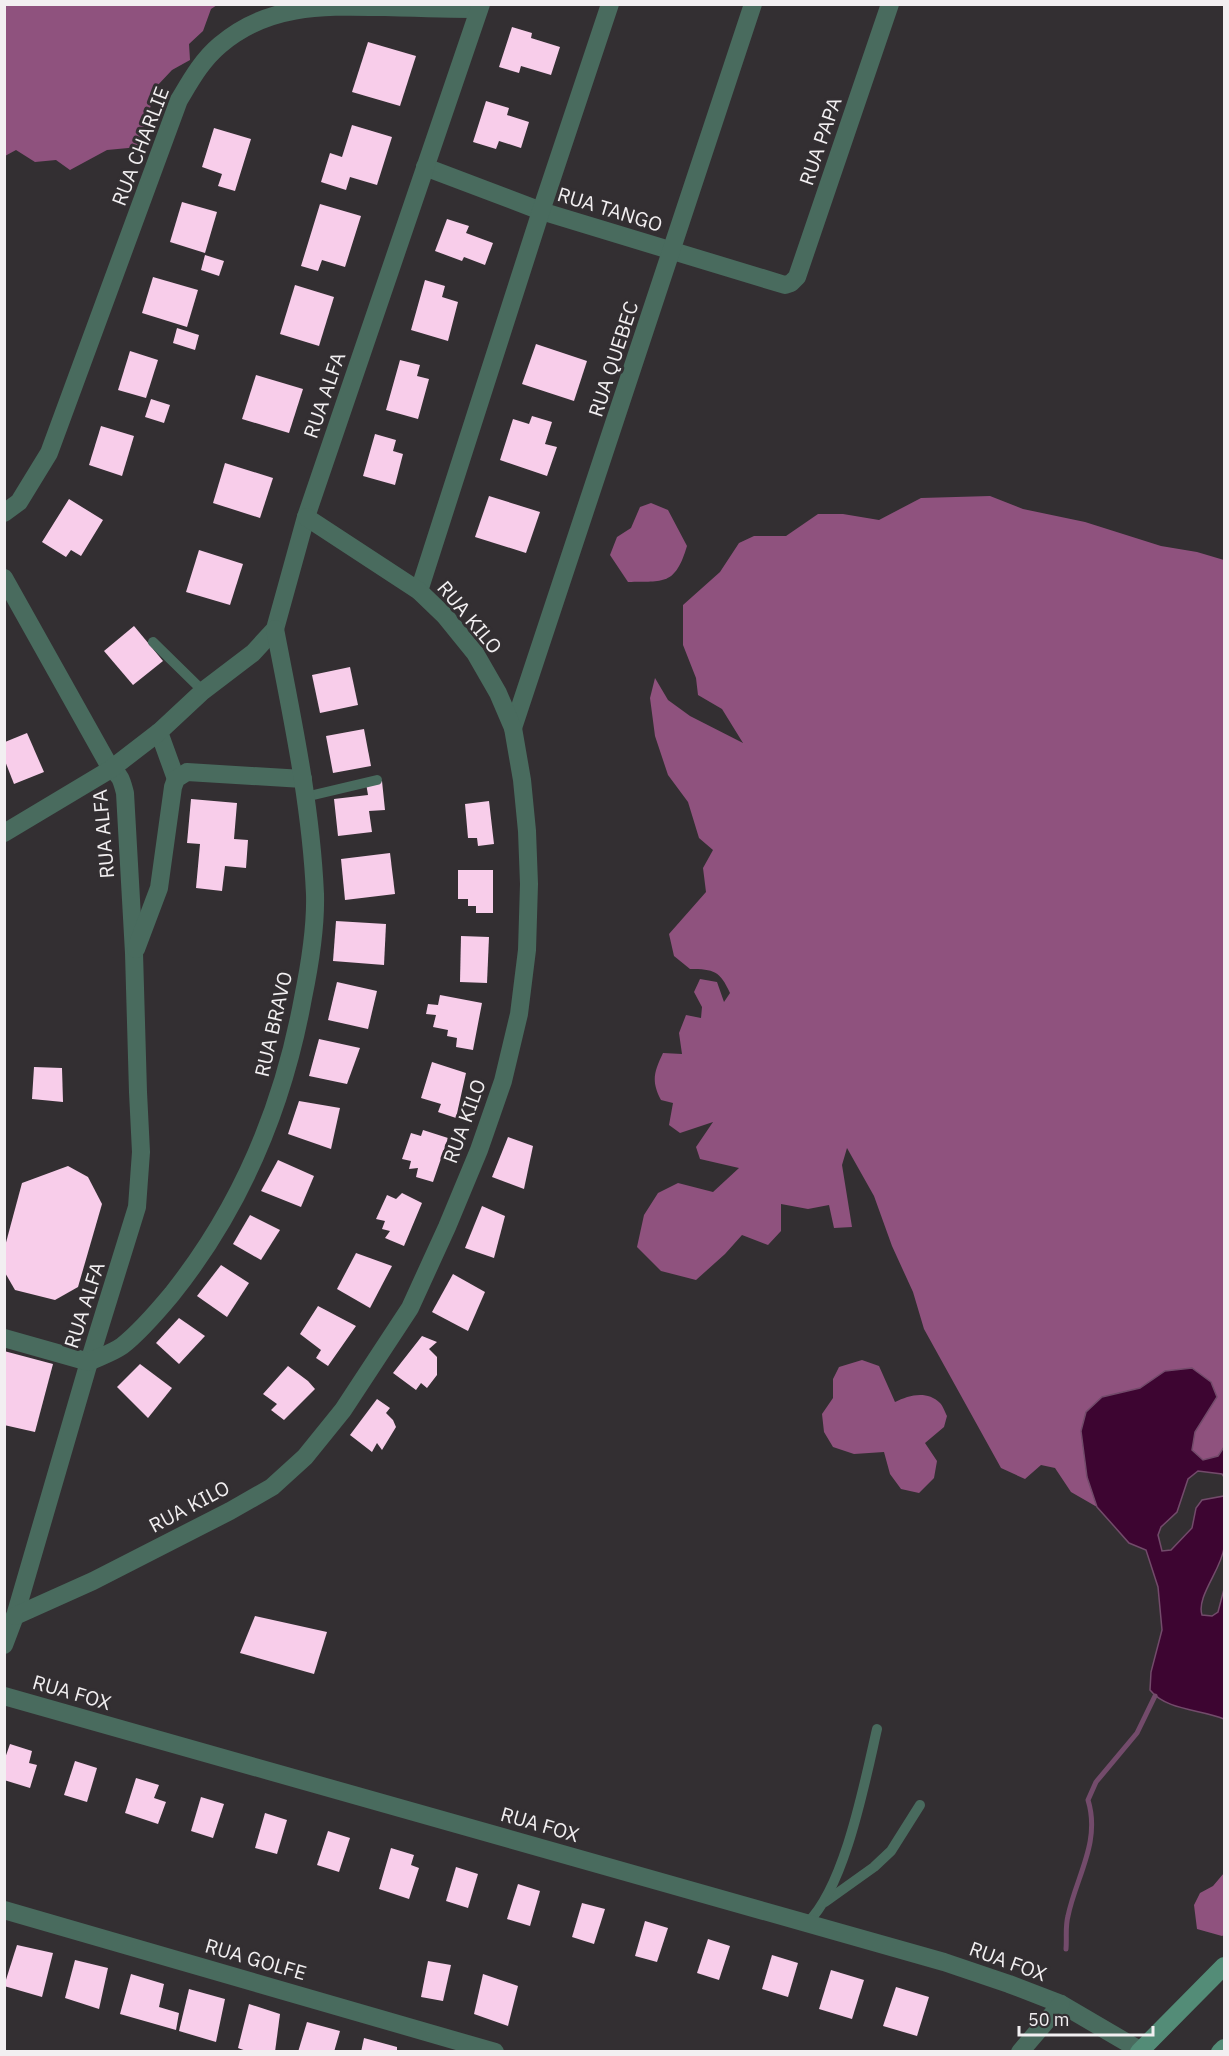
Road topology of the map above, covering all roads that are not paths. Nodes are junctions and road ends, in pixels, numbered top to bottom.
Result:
1 (610, 4) edge
2 (753, 4) edge
3 (890, 4) edge
4 (480, 7) edge
5 (425, 167) junction
6 (541, 211) junction
7 (672, 252) junction
8 (785, 285) joint
9 (4, 513) edge
10 (306, 517) junction
11 (4, 578) edge
12 (419, 591) junction
13 (275, 629) junction
14 (153, 642) dead end
15 (203, 691) junction
16 (513, 728) junction
17 (159, 732) junction
18 (111, 769) junction
19 (176, 779) junction
20 (377, 780) dead end
21 (304, 788) junction
22 (4, 833) edge
23 (134, 953) junction
24 (4, 1338) edge
25 (89, 1362) junction
26 (15, 1616) junction
27 (4, 1645) edge
28 (4, 1696) edge
29 (878, 1729) dead end
30 (920, 1805) dead end
31 (825, 1902) junction
32 (4, 1910) edge
33 (807, 1923) junction
34 (1224, 1966) edge
35 (1060, 2004) junction
36 (1224, 2048) edge
37 (1141, 2051) edge
38 (495, 2052) edge
39 (1020, 2052) edge
40 (1220, 2052) edge

1 - 6 street
2 - 7 street, RUA QUEBEC
3 - 8 street, RUA PAPA
4 - 5 street, RUA ALFA
4 - 9 street, RUA CHARLIE
5 - 6 street, RUA TANGO
5 - 10 street, RUA ALFA
6 - 7 street, RUA TANGO
6 - 12 street
7 - 8 street, RUA TANGO
7 - 16 street, RUA QUEBEC
10 - 12 street, RUA KILO
10 - 13 street, RUA ALFA
11 - 18 street
12 - 16 street, RUA KILO
13 - 15 street, RUA ALFA
13 - 21 street, RUA BRAVO
14 - 15 lane
15 - 17 street, RUA ALFA
16 - 26 street, RUA KILO
17 - 18 street, RUA ALFA
17 - 19 street
18 - 22 street
18 - 23 street, RUA ALFA
19 - 21 street
19 - 23 street
20 - 21 lane
21 - 25 street, RUA BRAVO
23 - 25 street, RUA ALFA
24 - 25 street
25 - 26 street, RUA ALFA
26 - 27 street, RUA ALFA
28 - 33 street, RUA FOX
29 - 31 lane
30 - 31 lane
31 - 33 lane
32 - 38 street, RUA GOLFE
33 - 35 street, RUA FOX
34 - 37 main road
35 - 37 street, RUA FOX
35 - 39 street
36 - 40 main road

